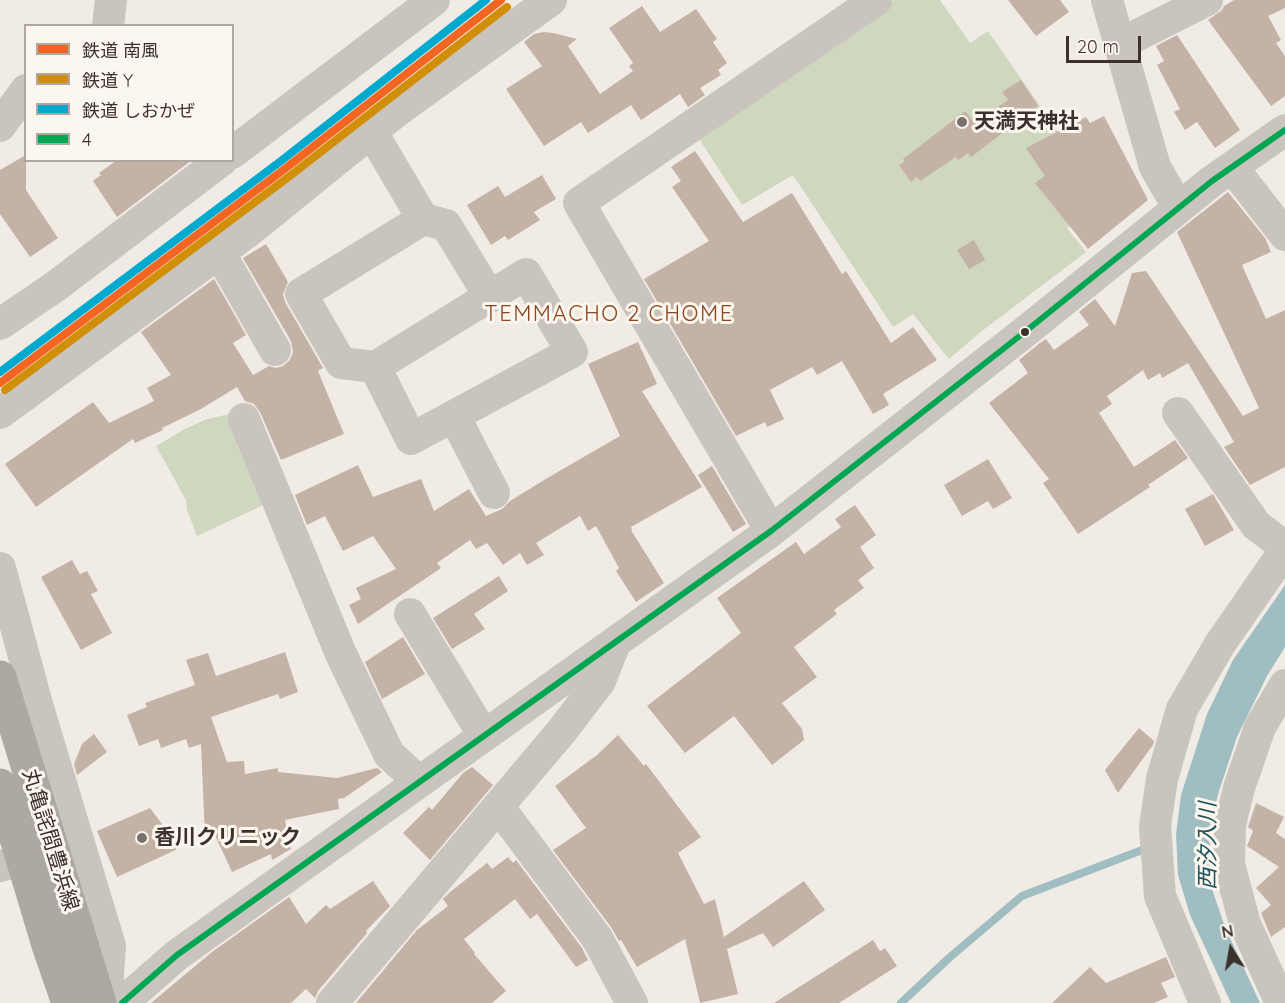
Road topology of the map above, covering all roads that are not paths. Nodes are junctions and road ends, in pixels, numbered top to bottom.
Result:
1 (111, 0) edge
2 (434, 0) edge
3 (551, 0) edge
4 (876, 0) edge
5 (1107, 0) edge
6 (1207, 0) edge
7 (108, 24) edge
8 (1120, 44) junction
9 (24, 93) edge
10 (0, 126) edge
11 (1285, 130) edge
12 (371, 131) junction
13 (234, 151) edge
14 (219, 162) edge
15 (1232, 167) junction
16 (1178, 207) junction
17 (423, 219) junction
18 (1285, 235) edge
19 (219, 252) junction
20 (490, 297) junction
21 (0, 324) edge
22 (275, 350) dead end
23 (375, 367) junction
24 (0, 412) edge
25 (1178, 413) dead end
26 (454, 416) junction
27 (244, 419) dead end
28 (494, 494) dead end
29 (771, 531) junction
30 (1285, 549) edge
31 (0, 568) edge
32 (410, 614) dead end
33 (615, 643) junction
34 (0, 677) edge
35 (1285, 685) edge
36 (484, 736) junction
37 (419, 782) junction
38 (0, 785) edge
39 (498, 806) junction
40 (0, 823) edge
41 (6, 865) edge
42 (1276, 965) edge
43 (55, 1003) edge
44 (68, 1003) edge
45 (100, 1003) edge
46 (106, 1003) edge
47 (122, 1003) edge
48 (332, 1003) edge
49 (632, 1003) edge
50 (1205, 1003) edge
51 (1281, 1003) edge

1 - 7 street
2 - 13 street
3 - 12 street
4 - 29 street
5 - 8 street
6 - 8 street
8 - 16 street
9 - 10 street
11 - 15 street
12 - 17 street
12 - 19 street
14 - 21 street
15 - 16 street
15 - 18 street
16 - 29 street
17 - 20 street
17 - 23 street
19 - 22 street
19 - 24 street
20 - 23 street
20 - 26 street
23 - 26 street
25 - 30 street
26 - 28 street
27 - 37 street
29 - 33 street
30 - 50 street
31 - 46 street
32 - 36 street
33 - 36 street
33 - 39 street
34 - 45 main road, 丸亀詫間豊浜線
35 - 42 street
36 - 37 street
37 - 47 street
38 - 44 main road, 丸亀詫間豊浜線
39 - 48 street
39 - 49 street
40 - 41 street
41 - 43 street
42 - 51 street

